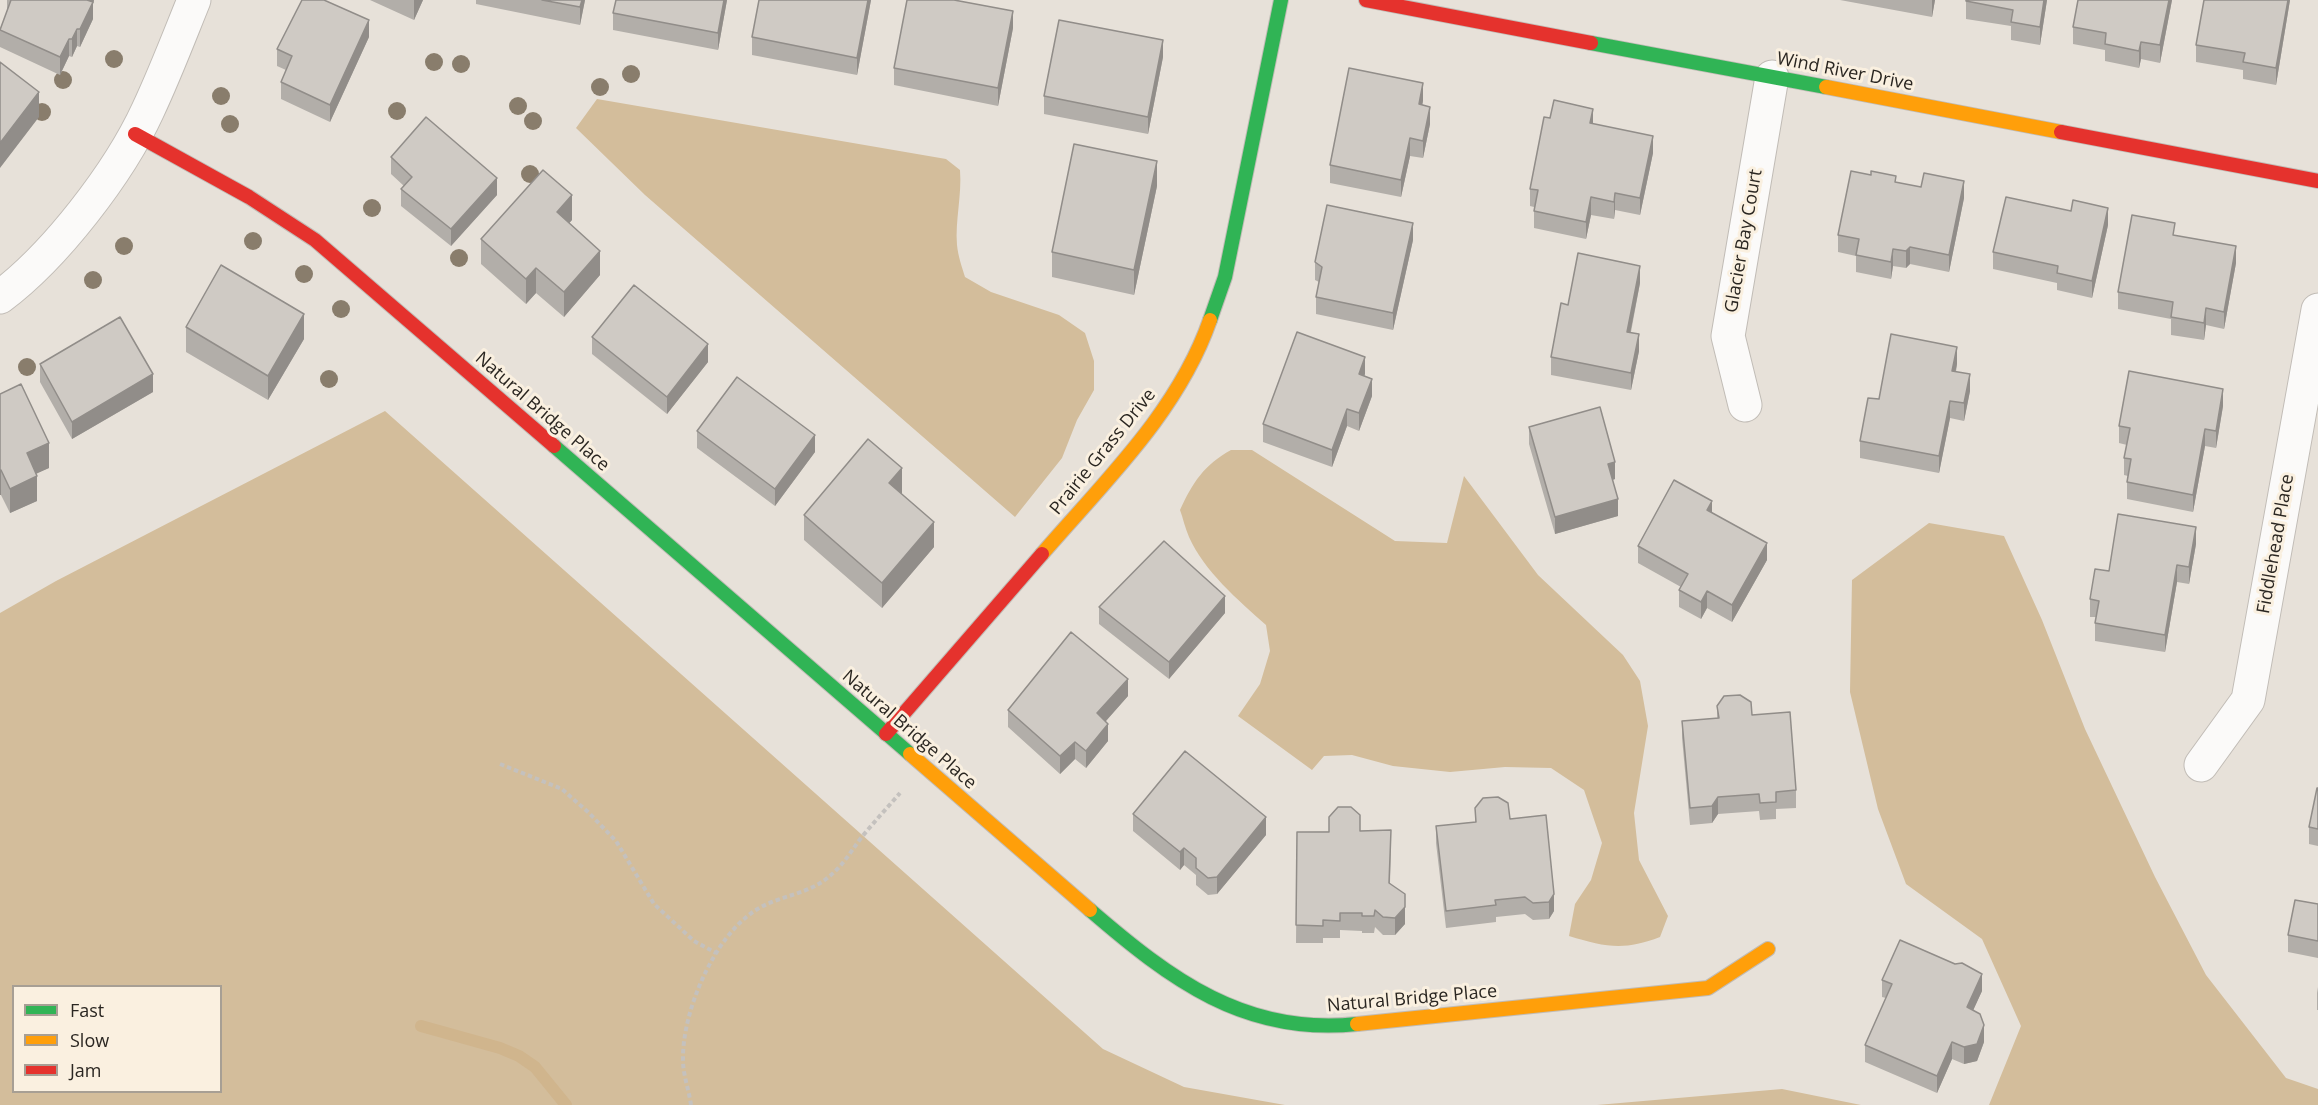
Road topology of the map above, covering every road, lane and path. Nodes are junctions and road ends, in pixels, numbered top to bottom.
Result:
1 (194, 0) edge
2 (1281, 0) edge
3 (1366, 0) edge
4 (1772, 77) junction
5 (135, 134) junction
6 (2318, 181) edge
7 (0, 297) edge
8 (2318, 310) edge
9 (1745, 405) dead end
10 (886, 734) junction
11 (500, 764) dead end
12 (2201, 765) dead end
13 (906, 785) dead end
14 (1768, 949) dead end
15 (716, 953) junction
16 (692, 1105) edge

1 - 5 street
2 - 10 street, Prairie Grass Drive
3 - 4 street, Wind River Drive
4 - 6 street, Wind River Drive
4 - 9 street, Glacier Bay Court
5 - 7 street
5 - 10 street, Natural Bridge Place
8 - 12 street, Fiddlehead Place
10 - 14 street, Natural Bridge Place
11 - 15 path
13 - 15 path
15 - 16 path

